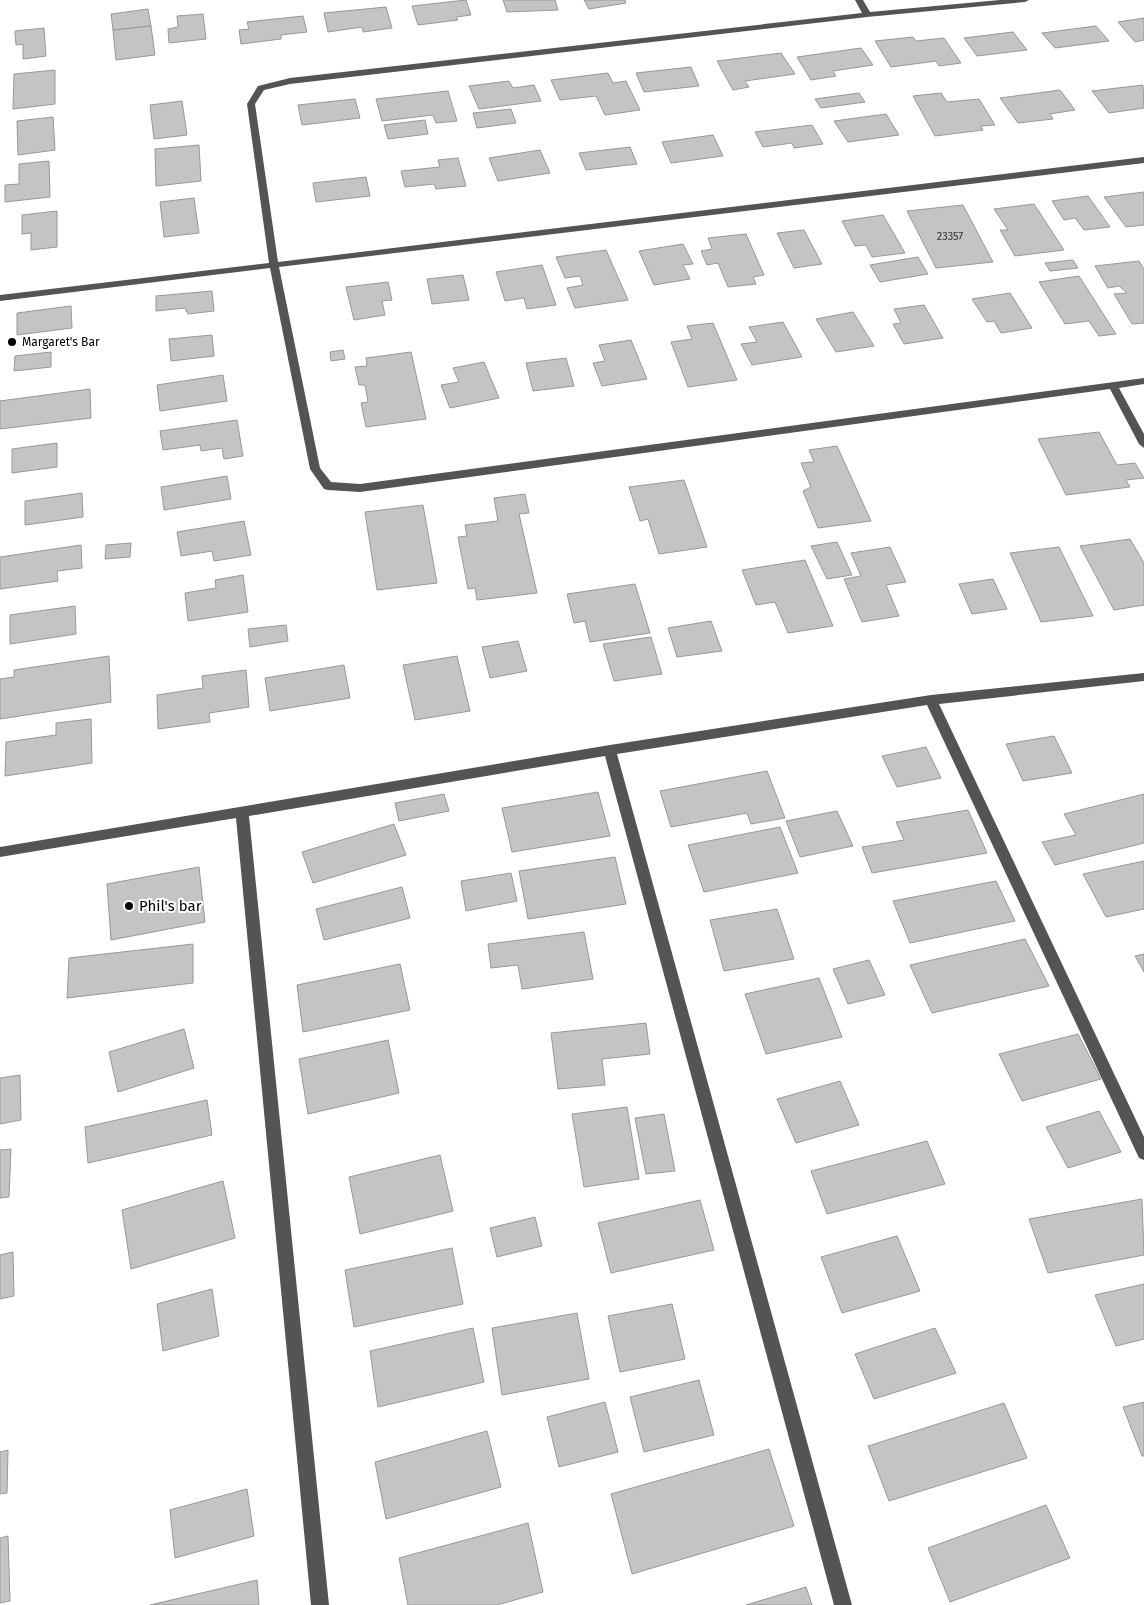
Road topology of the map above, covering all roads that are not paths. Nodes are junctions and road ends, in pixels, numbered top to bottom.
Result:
1 (859, 0) edge
2 (1025, 0) edge
3 (867, 15) junction
4 (1144, 160) edge
5 (274, 266) junction
6 (0, 298) edge
7 (1144, 381) edge
8 (1113, 385) junction
9 (1144, 444) edge
10 (1144, 677) edge
11 (931, 700) junction
12 (610, 750) junction
13 (242, 811) junction
14 (0, 852) edge
15 (1144, 1153) edge
16 (320, 1605) edge
17 (843, 1605) edge

1 - 3 street
2 - 3 street
3 - 5 street
4 - 5 street
5 - 6 street
5 - 8 street
7 - 8 street
8 - 9 street
10 - 11 street
11 - 12 street
11 - 15 street
12 - 13 street
12 - 17 street
13 - 14 street
13 - 16 street

